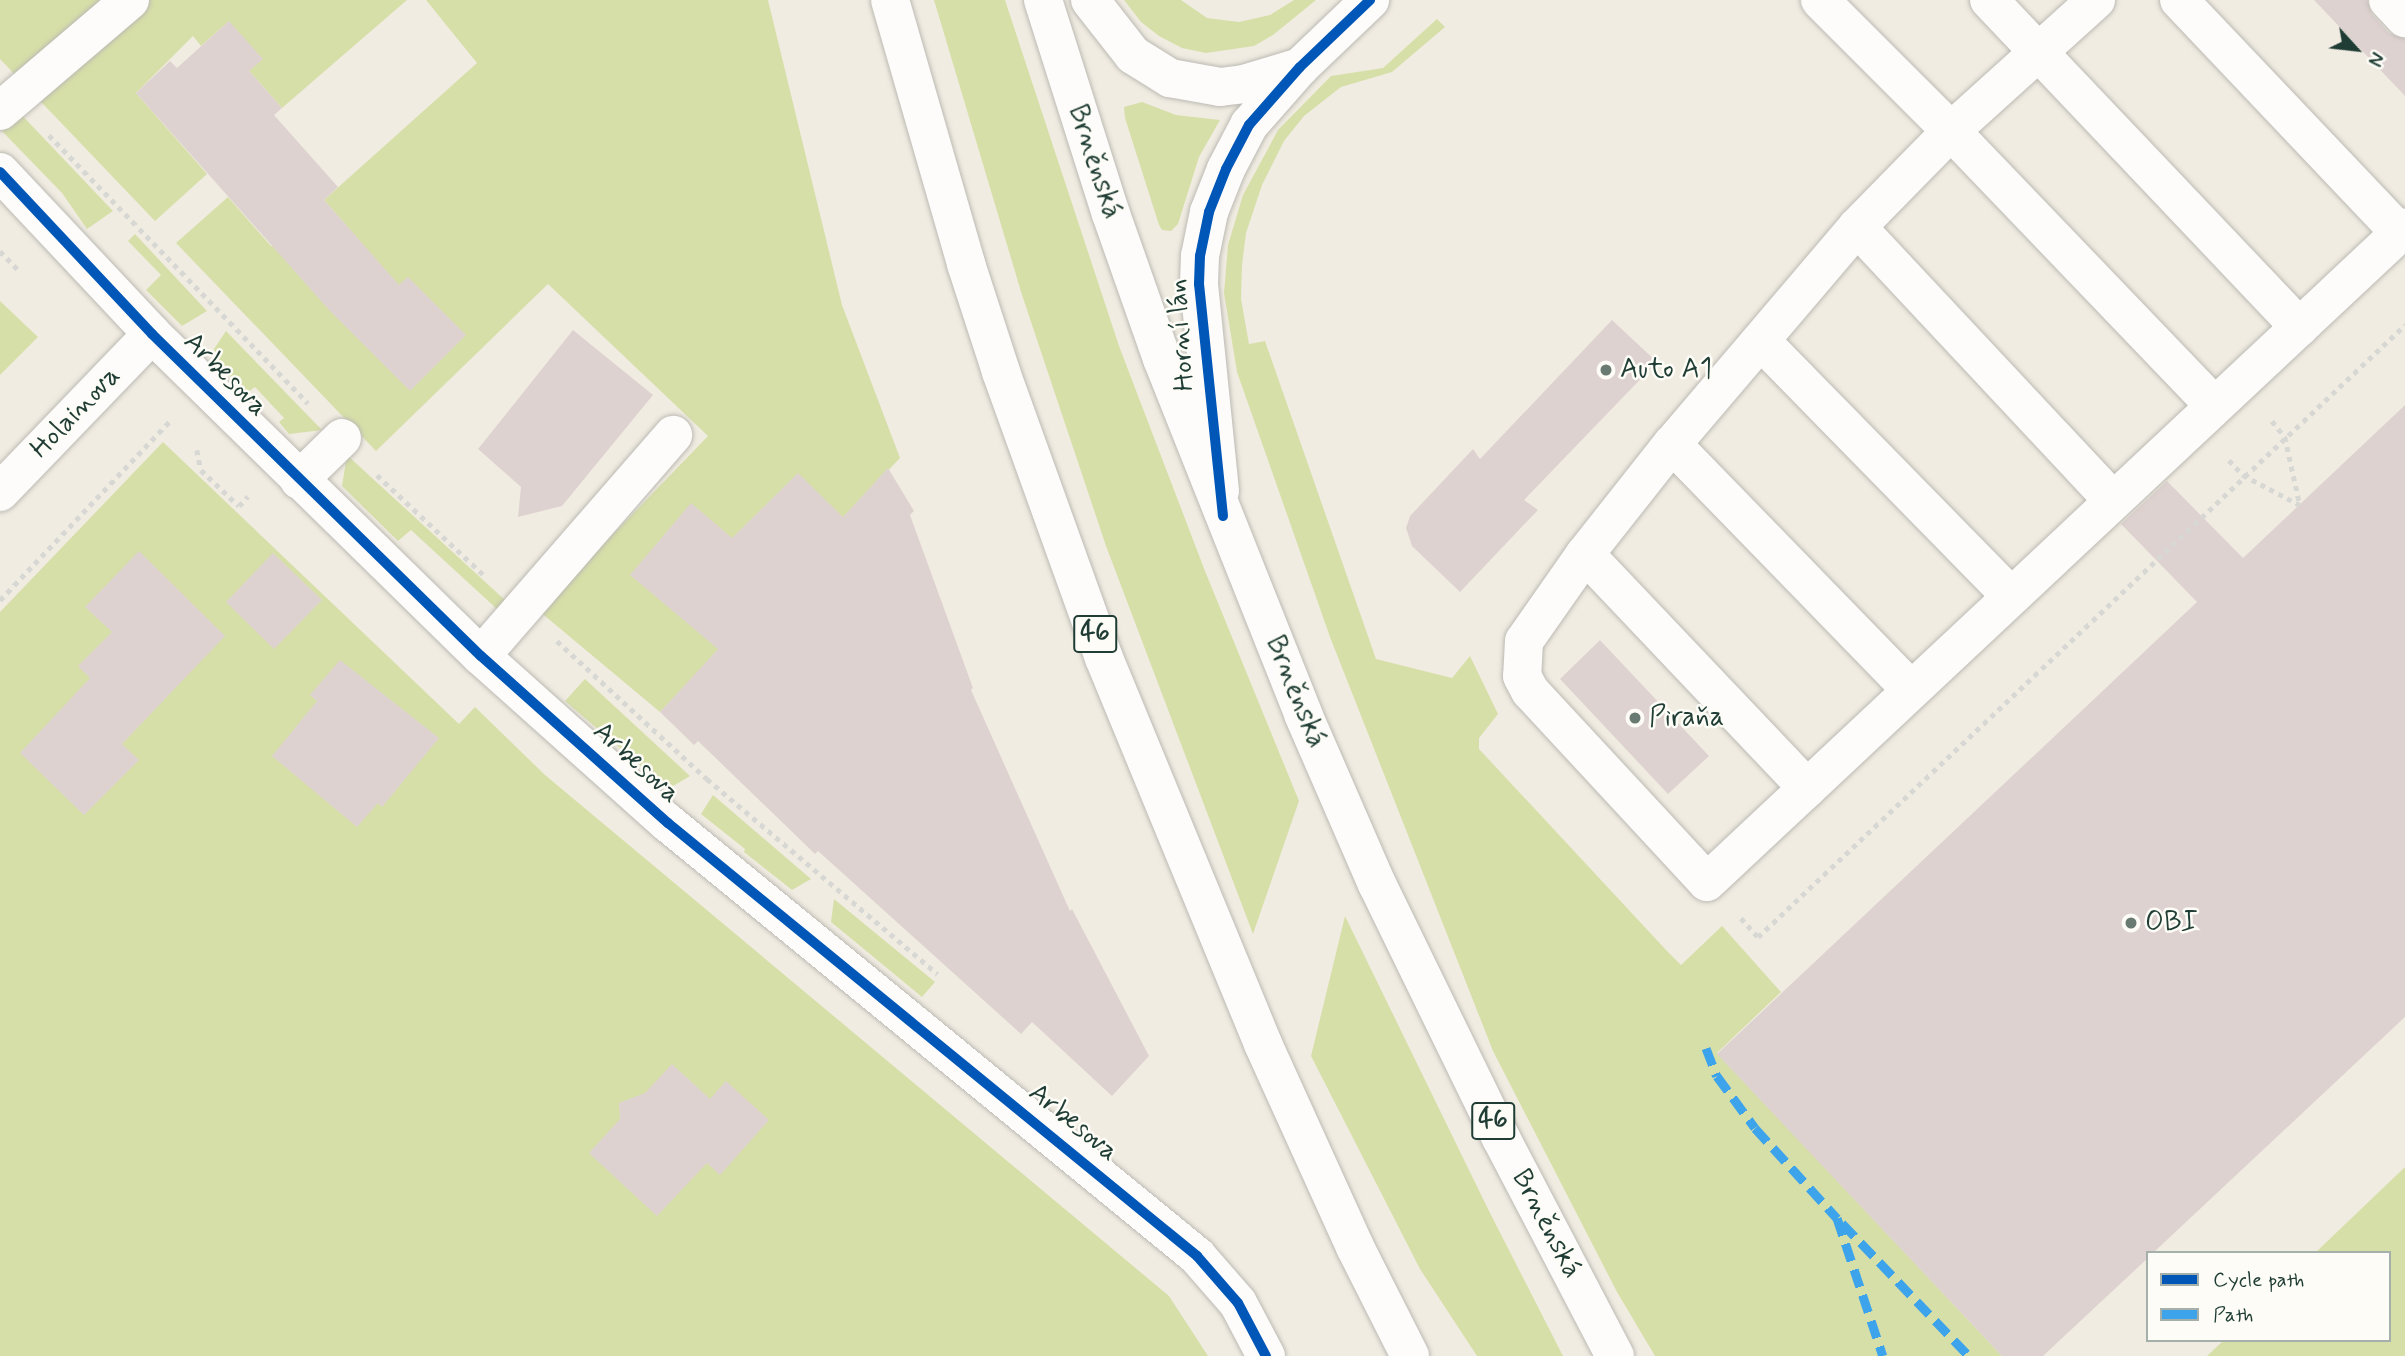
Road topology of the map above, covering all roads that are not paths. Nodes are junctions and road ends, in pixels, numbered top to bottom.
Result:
1 (130, 0) edge
2 (890, 0) edge
3 (1043, 0) edge
4 (1090, 0) edge
5 (1370, 0) edge
6 (1820, 0) edge
7 (1989, 0) edge
8 (2095, 0) edge
9 (2179, 0) edge
10 (2388, 0) edge
11 (2405, 18) edge
12 (2037, 53) junction
13 (1300, 67) junction
14 (7, 105) edge
15 (1951, 131) junction
16 (0, 172) edge
17 (1857, 227) junction
18 (2402, 230) edge
19 (2299, 327) junction
20 (152, 334) junction
21 (1761, 341) junction
22 (2216, 403) junction
23 (673, 435) dead end
24 (342, 438) road end
25 (1672, 444) junction
26 (299, 480) junction
27 (0, 492) edge
28 (2113, 501) junction
29 (1223, 516) junction
30 (1586, 555) junction
31 (2011, 596) junction
32 (481, 656) junction
33 (1911, 690) junction
34 (1807, 789) junction
35 (1266, 1356) edge
36 (1410, 1356) edge
37 (1615, 1356) edge

1 - 14 main road
2 - 36 main road, 46
3 - 29 main road, Brněnská / 46
4 - 13 main road
5 - 13 main road, Horní lán
6 - 15 main road
7 - 12 main road
8 - 12 main road
9 - 18 main road
10 - 11 main road
12 - 15 main road
12 - 19 main road
13 - 29 main road, Horní lán
15 - 17 main road
15 - 22 main road
16 - 20 main road, Arbesova
17 - 21 main road
17 - 28 main road
18 - 19 main road
19 - 22 main road
20 - 26 main road, Arbesova
20 - 27 main road, Holainova
21 - 25 main road
21 - 31 main road
22 - 28 main road
23 - 32 main road
24 - 26 main road
25 - 30 main road
25 - 33 main road
26 - 32 main road, Arbesova
28 - 31 main road
29 - 37 main road, Brněnská / 46
30 - 34 main road
30 - 34 main road
31 - 33 main road
32 - 35 main road, Arbesova
33 - 34 main road

